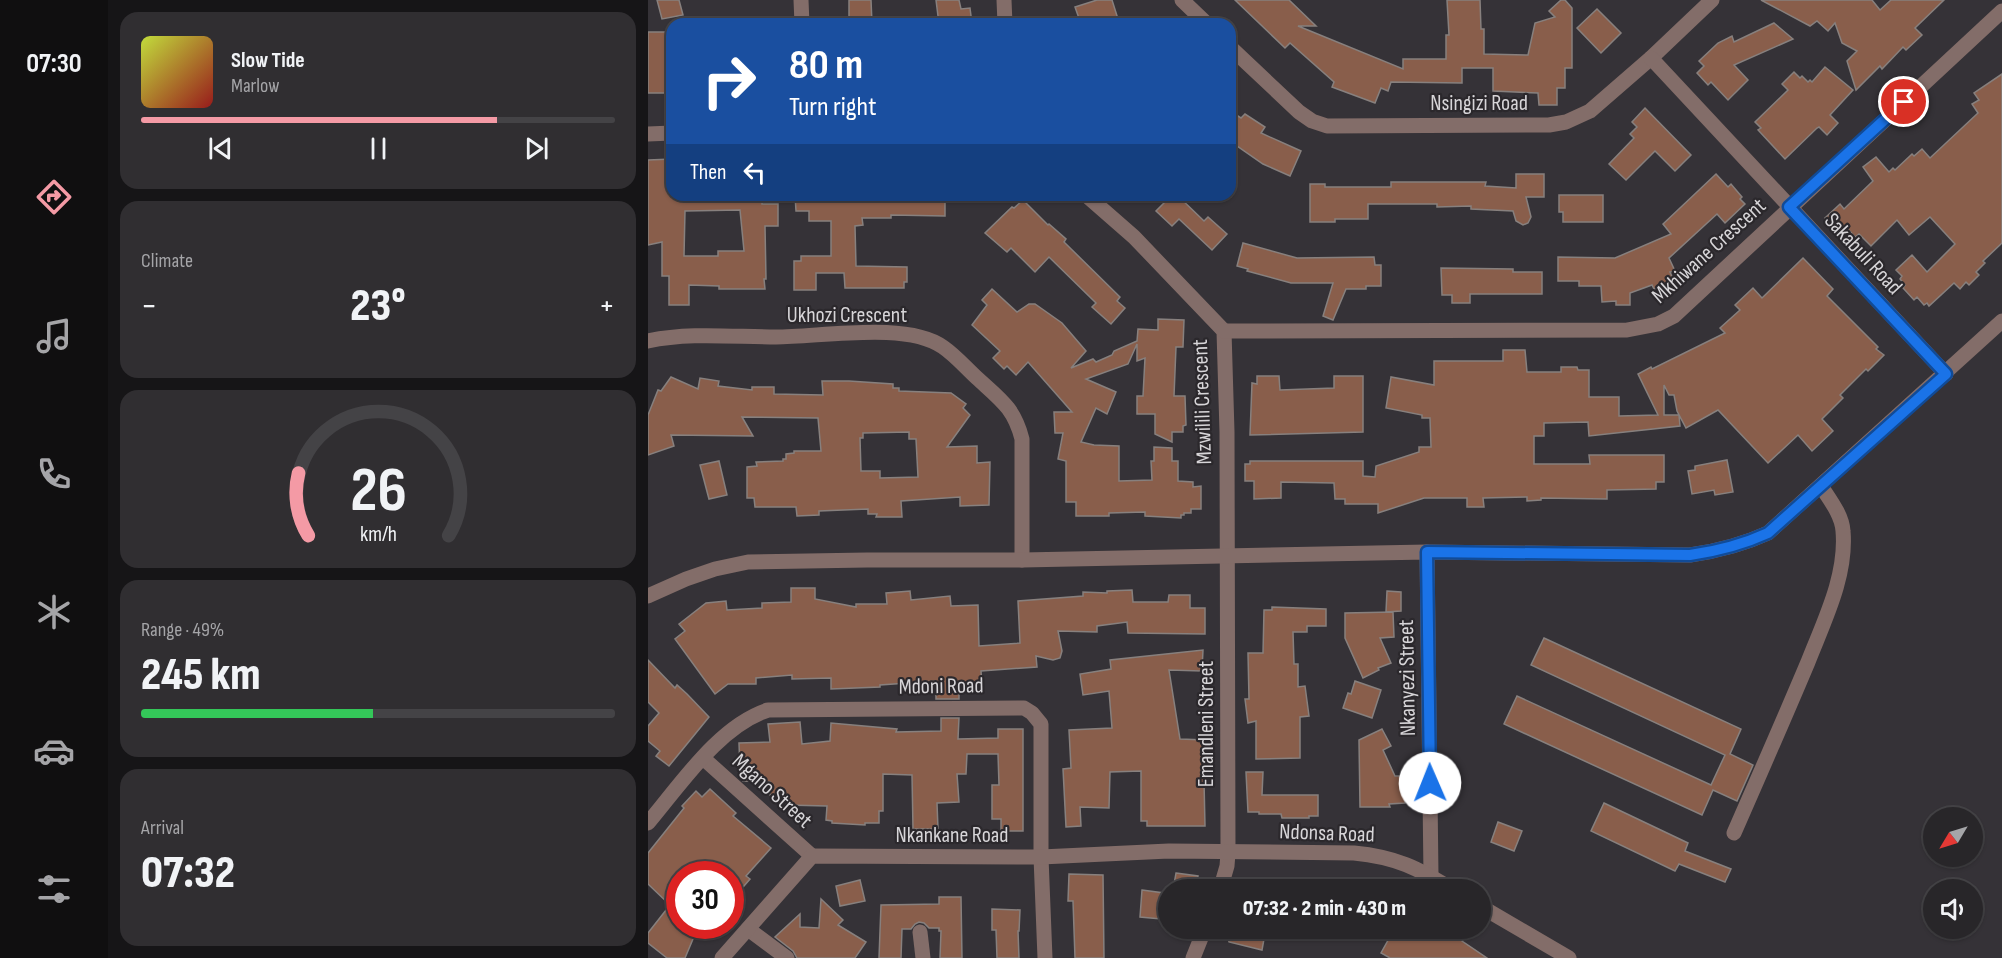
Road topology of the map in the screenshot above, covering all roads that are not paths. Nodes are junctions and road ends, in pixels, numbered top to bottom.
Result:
1 (801, 0) edge
2 (1004, 0) edge
3 (1182, 0) edge
4 (1712, 0) edge
5 (2002, 11) edge
6 (802, 18) edge
7 (1005, 18) edge
8 (1201, 18) edge
9 (1236, 53) edge
10 (1651, 58) junction
11 (666, 133) edge
12 (648, 134) edge
13 (1093, 201) edge
14 (1789, 207) junction
15 (2002, 321) edge
16 (1224, 331) junction
17 (648, 341) edge
18 (1946, 374) junction
19 (1821, 486) junction
20 (1427, 552) junction
21 (1226, 556) junction
22 (1022, 560) junction
23 (648, 596) edge
24 (703, 758) junction
25 (648, 823) edge
26 (1734, 833) dead end
27 (1228, 853) junction
28 (812, 856) junction
29 (1041, 857) junction
30 (1431, 876) junction
31 (1223, 879) edge
32 (1436, 879) edge
33 (1491, 912) edge
34 (748, 929) junction
35 (920, 932) dead end
36 (1200, 939) edge
37 (722, 958) edge
38 (787, 958) edge
39 (923, 958) edge
40 (1045, 958) edge
41 (1192, 958) edge
42 (1569, 958) edge

1 - 6 street
2 - 7 street
3 - 8 street
4 - 10 street, Nsingizi Road
5 - 14 street, Mkhiwane Crescent
9 - 10 street, Nsingizi Road
10 - 14 street, Sakabuli Road
11 - 12 street
13 - 16 street, Mzwilili Crescent
14 - 16 street, Mkhiwane Crescent
14 - 18 street, Sakabuli Road
15 - 18 street
16 - 21 street, Mzwilili Crescent
17 - 22 street, Ukhozi Crescent
18 - 19 street
19 - 20 street
19 - 26 street
20 - 21 street
20 - 30 street, Nkanyezi Street
21 - 22 street
21 - 27 street, Emandleni Street
22 - 23 street
24 - 25 street, Mdoni Road
24 - 28 street, Mgano Street
24 - 29 street, Mdoni Road
27 - 29 street, Nkankane Road
27 - 30 street, Ndonsa Road
27 - 31 street, Emandleni Street
28 - 29 street, Nkankane Road
28 - 34 street
29 - 40 street, Mdoni Road
30 - 32 street, Ndonsa Road
33 - 42 street
34 - 37 street
34 - 38 street
35 - 39 street
36 - 41 street

